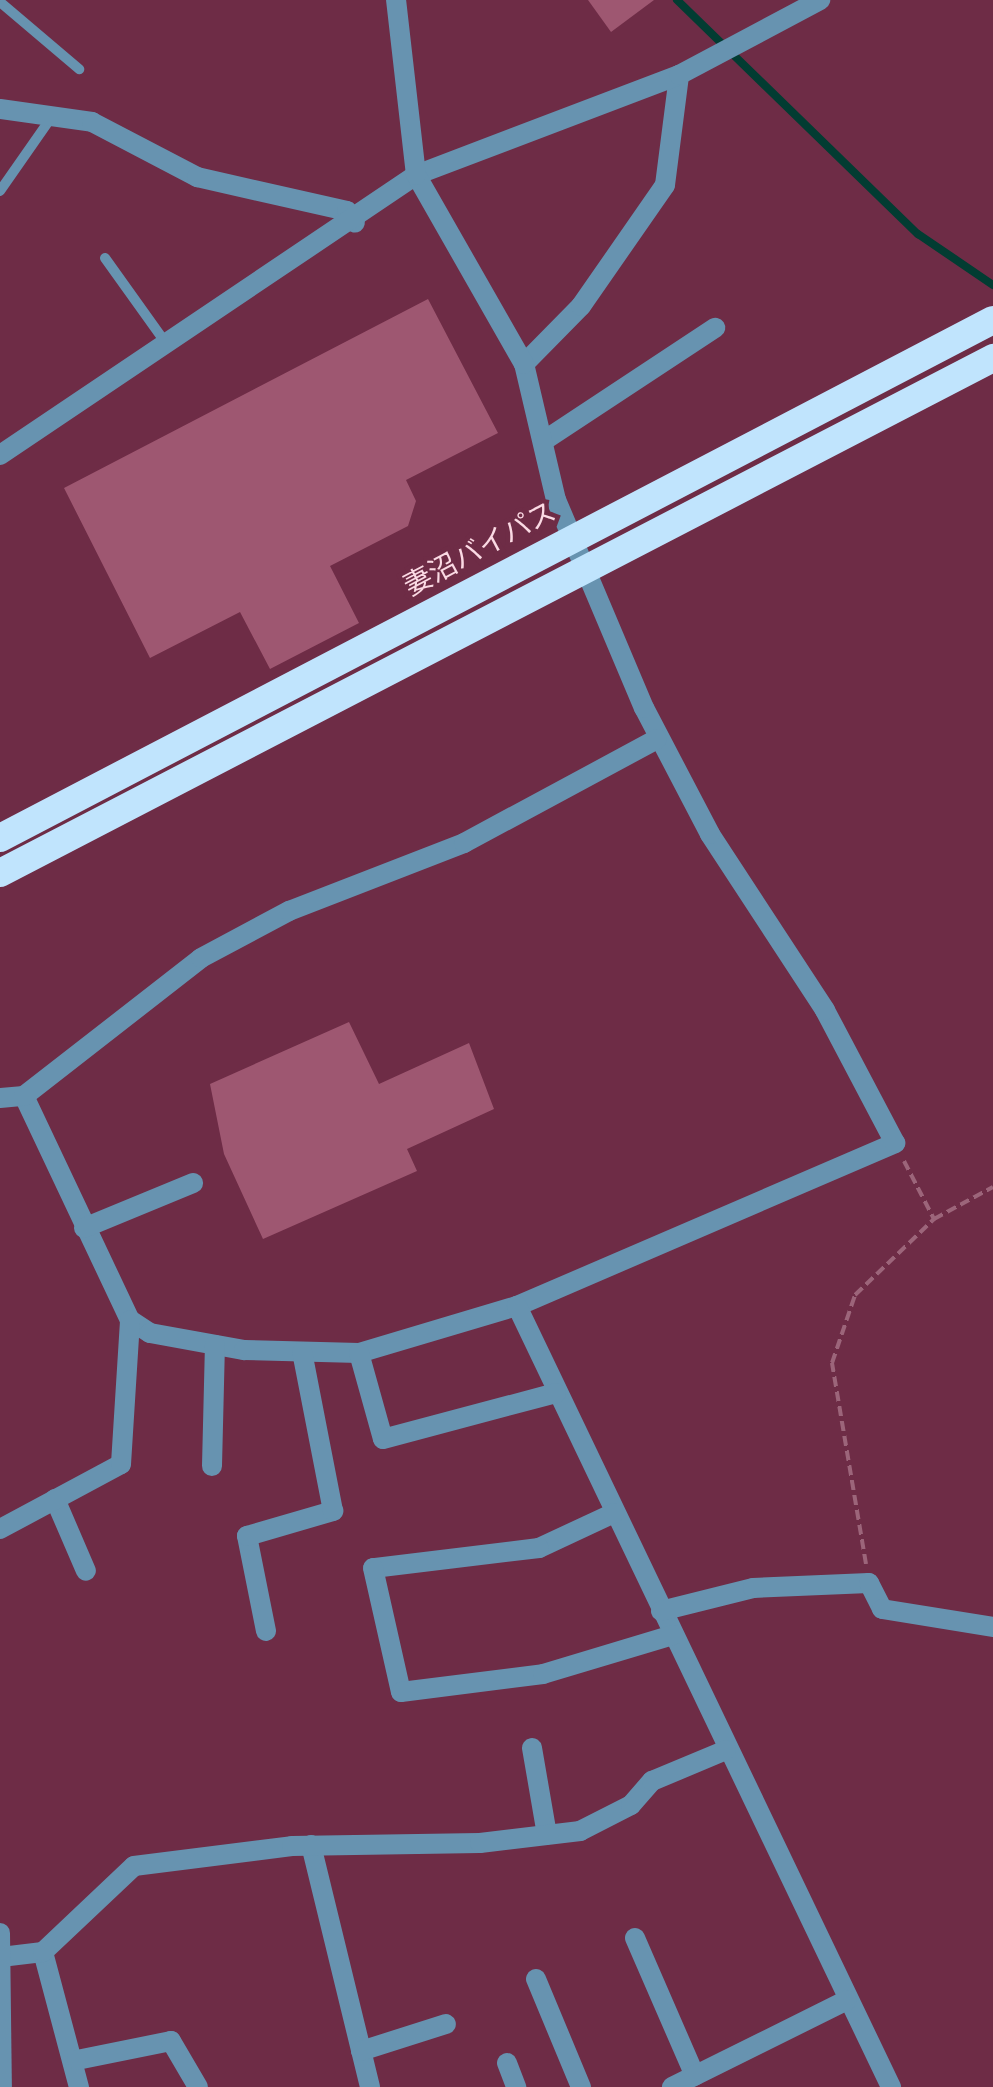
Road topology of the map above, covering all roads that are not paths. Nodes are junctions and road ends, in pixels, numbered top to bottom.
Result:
1 (419, 0) edge
2 (820, 0) edge
3 (0, 2) edge
4 (398, 6) edge
5 (79, 69) dead end
6 (679, 75) junction
7 (0, 109) edge
8 (54, 114) junction
9 (416, 175) junction
10 (0, 191) edge
11 (355, 222) junction
12 (105, 258) dead end
13 (991, 321) edge
14 (715, 328) dead end
15 (169, 346) junction
16 (993, 358) edge
17 (524, 364) junction
18 (545, 440) junction
19 (0, 456) edge
20 (572, 537) junction
21 (587, 571) junction
22 (657, 739) junction
23 (0, 838) edge
24 (0, 873) edge
25 (24, 1096) junction
26 (0, 1098) edge
27 (193, 1183) dead end
28 (84, 1228) junction
29 (516, 1306) junction
30 (130, 1320) junction
31 (214, 1345) junction
32 (302, 1352) junction
33 (360, 1353) junction
34 (556, 1393) junction
35 (212, 1466) dead end
36 (55, 1499) junction
37 (614, 1513) junction
38 (0, 1528) edge
39 (86, 1571) dead end
40 (661, 1611) junction
41 (993, 1626) edge
42 (266, 1631) dead end
43 (673, 1636) junction
44 (532, 1748) dead end
45 (726, 1750) junction
46 (546, 1835) junction
47 (311, 1845) junction
48 (0, 1933) edge
49 (635, 1938) dead end
50 (43, 1952) junction
51 (1, 1957) edge
52 (536, 1979) dead end
53 (847, 2000) junction
54 (446, 2024) dead end
55 (361, 2051) junction
56 (77, 2060) junction
57 (506, 2063) dead end
58 (695, 2076) junction
59 (2, 2087) edge
60 (79, 2087) edge
61 (198, 2087) edge
62 (370, 2087) edge
63 (516, 2087) edge
64 (581, 2087) edge
65 (672, 2087) edge
66 (891, 2087) edge

1 - 4 street
2 - 6 street
3 - 5 lane
4 - 9 street
6 - 9 street
6 - 17 street
7 - 8 street
8 - 10 lane
8 - 11 street
9 - 11 street
9 - 17 street
11 - 15 street
12 - 15 lane
13 - 20 highway, 妻沼バイパス
14 - 18 street
15 - 19 street
16 - 21 highway
17 - 18 street
18 - 20 street
20 - 21 street
20 - 23 highway, 妻沼バイパス
21 - 22 street
21 - 24 highway
22 - 25 street
22 - 29 street
25 - 26 street
25 - 28 street
27 - 28 street
28 - 30 street
29 - 33 street
29 - 34 street
30 - 31 street
30 - 36 street
31 - 32 street
31 - 35 street
32 - 33 street
32 - 42 street
33 - 34 street
34 - 37 street
36 - 38 street
36 - 39 street
37 - 40 street
37 - 43 street
40 - 41 street
40 - 43 street
43 - 45 street
44 - 46 street
45 - 46 street
45 - 53 street
46 - 47 street
47 - 50 street
47 - 55 street
48 - 51 street
49 - 58 street
50 - 51 street
50 - 56 street
51 - 59 street
52 - 64 street
53 - 58 street
53 - 66 street
54 - 55 street
55 - 62 street
56 - 60 street
56 - 61 street
57 - 63 street
58 - 65 street

